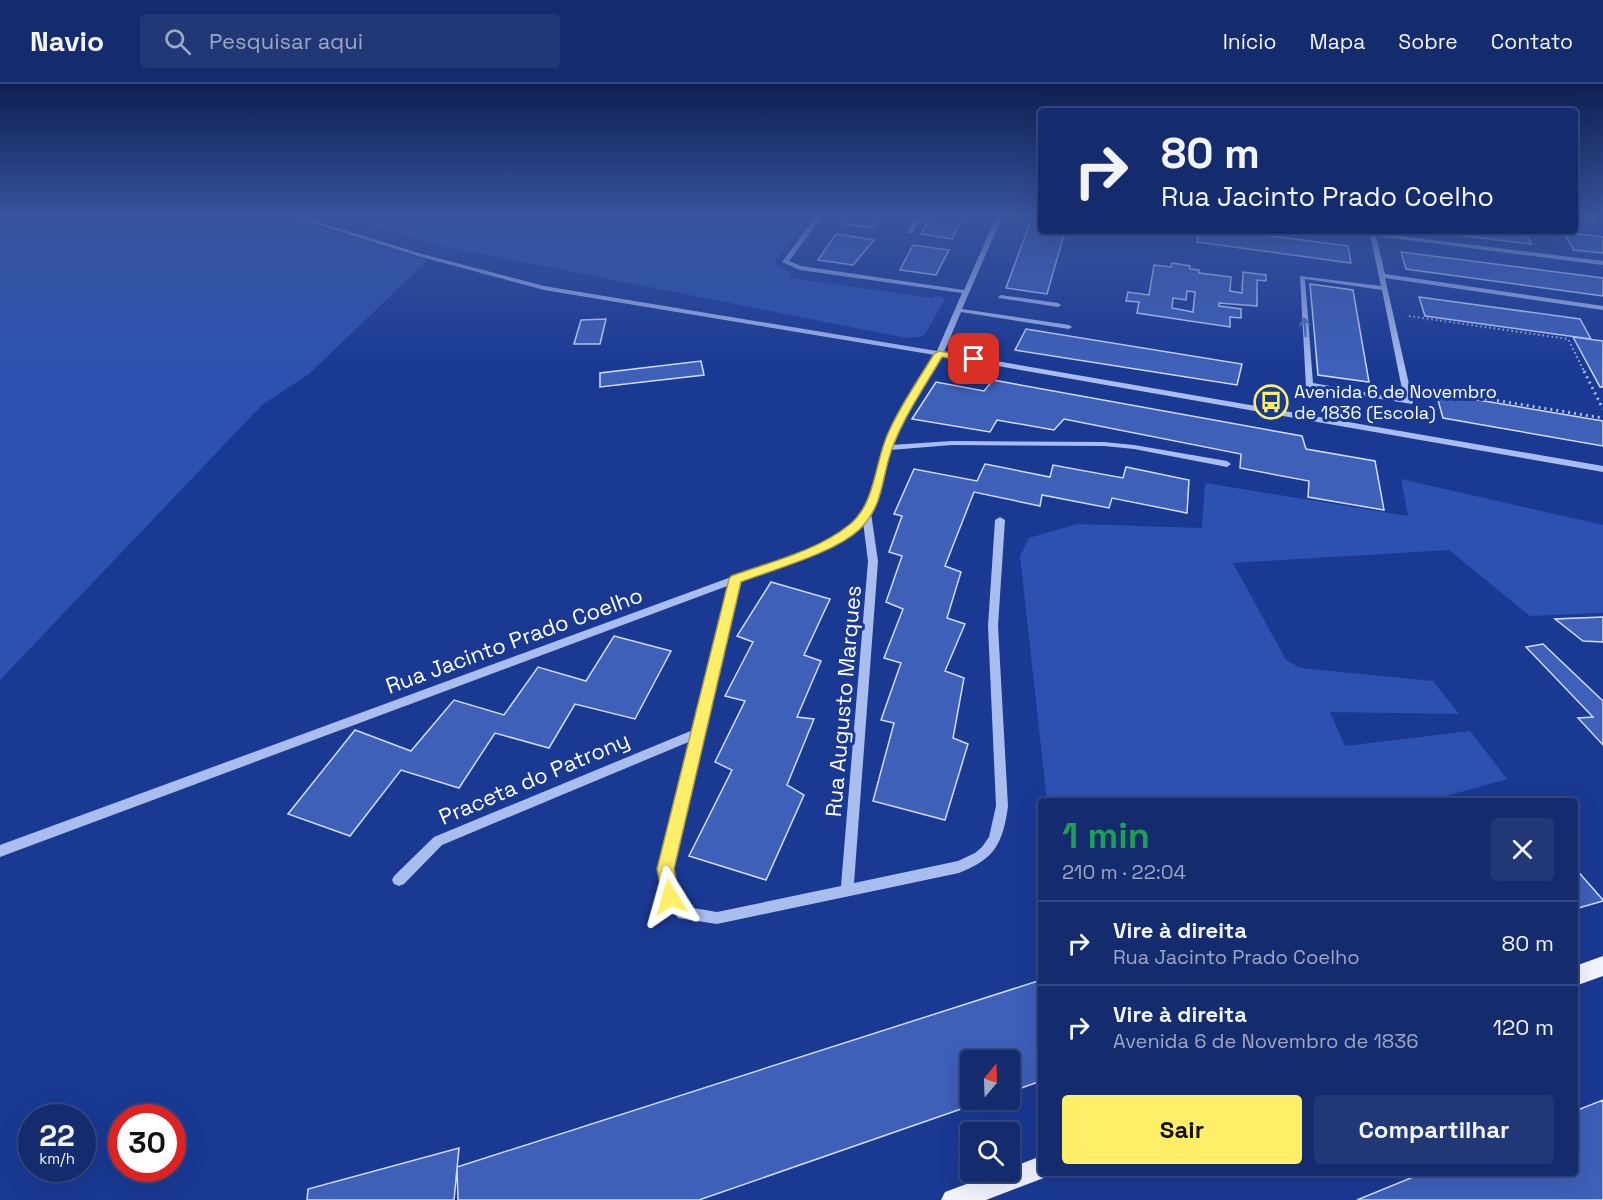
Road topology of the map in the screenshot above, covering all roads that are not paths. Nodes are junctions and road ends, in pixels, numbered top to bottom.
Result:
1 (465, 267) edge
2 (798, 267) edge
3 (977, 267) edge
4 (1381, 267) edge
5 (1383, 276) junction
6 (1385, 289) junction
7 (966, 292) junction
8 (1001, 297) dead end
9 (1039, 303) junction
10 (1058, 305) dead end
11 (1603, 308) edge
12 (958, 310) junction
13 (1033, 321) junction
14 (1069, 327) dead end
15 (939, 354) junction
16 (886, 448) junction
17 (1227, 464) dead end
18 (1603, 468) edge
19 (867, 514) junction
20 (1000, 520) dead end
21 (736, 579) junction
22 (698, 733) junction
23 (0, 851) edge
24 (399, 880) dead end
25 (847, 891) junction
26 (1603, 966) edge
27 (1578, 975) edge
28 (1038, 1169) edge
29 (953, 1200) edge

1 - 15 street
2 - 7 street
3 - 7 street, Rua Jacinto Prado Coelho
4 - 5 street
5 - 6 street
5 - 11 street
6 -> 6 street
7 - 12 street, Rua Jacinto Prado Coelho
8 - 9 street
9 - 10 street
9 - 13 street
12 - 13 street
12 - 15 street, Rua Jacinto Prado Coelho
13 - 14 street
15 - 16 street, Rua Jacinto Prado Coelho
15 - 18 street
16 - 17 street
16 - 19 street, Rua Jacinto Prado Coelho
19 - 21 street, Rua Jacinto Prado Coelho
19 - 25 street, Rua Augusto Marques
20 - 25 street
21 - 22 street
21 - 23 street, Rua Jacinto Prado Coelho
22 - 24 street, Praceta do Patrony
22 - 25 street
26 - 27 main road
28 - 29 main road

